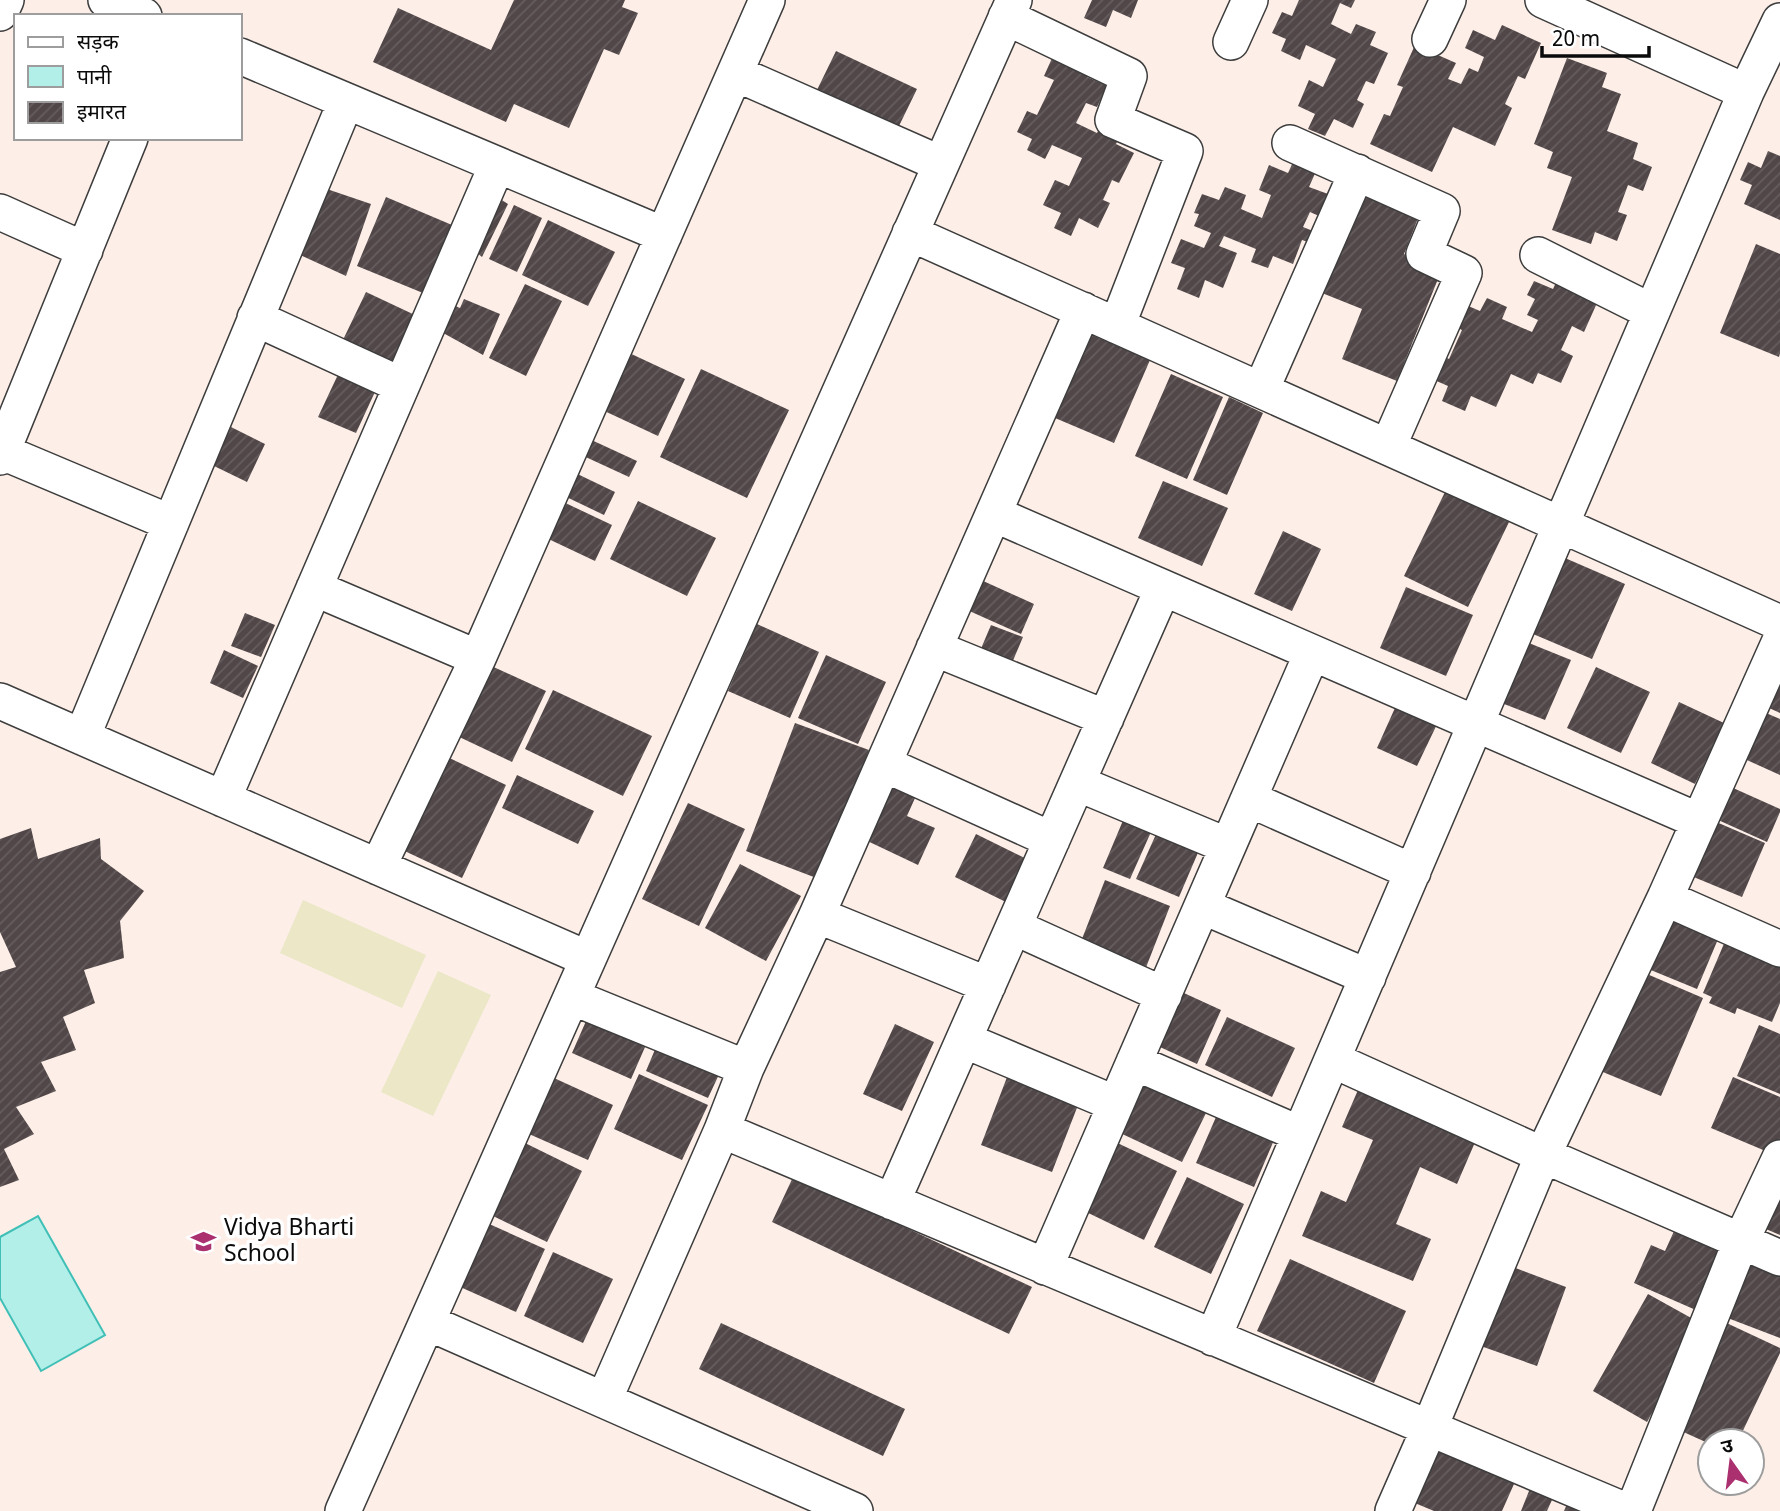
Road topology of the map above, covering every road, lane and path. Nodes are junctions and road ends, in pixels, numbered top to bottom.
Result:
1 (6, 0) edge
2 (106, 0) edge
3 (767, 0) edge
4 (1250, 0) edge
5 (1448, 0) edge
6 (1542, 0) edge
7 (1010, 9) edge
8 (0, 13) edge
9 (139, 14) edge
10 (1780, 21) edge
11 (1430, 39) dead end
12 (1231, 42) dead end
13 (242, 57) edge
14 (735, 73) junction
15 (1746, 92) junction
16 (346, 101) junction
17 (129, 140) edge
18 (1290, 143) dead end
19 (941, 164) junction
20 (497, 165) junction
21 (1357, 172) junction
22 (0, 212) edge
23 (910, 233) junction
24 (664, 235) junction
25 (85, 250) junction
26 (1538, 256) dead end
27 (1083, 310) junction
28 (1653, 312) junction
29 (256, 318) junction
30 (1118, 326) junction
31 (401, 385) junction
32 (1261, 390) junction
33 (1388, 447) junction
34 (1, 453) edge
35 (993, 514) junction
36 (171, 523) junction
37 (1561, 525) junction
38 (314, 588) junction
39 (1163, 588) junction
40 (1780, 623) edge
41 (1780, 641) edge
42 (934, 648) junction
43 (1312, 653) junction
44 (478, 658) junction
45 (0, 701) edge
46 (1106, 718) junction
47 (1477, 725) junction
48 (82, 737) junction
49 (884, 764) junction
50 (1077, 783) junction
51 (223, 799) junction
52 (1249, 799) junction
53 (1699, 821) junction
54 (1052, 840) junction
55 (1228, 846) junction
56 (378, 867) junction
57 (1413, 872) junction
58 (1665, 898) junction
59 (1202, 906) junction
60 (817, 915) junction
61 (1014, 927) junction
62 (1780, 949) edge
63 (588, 959) junction
64 (1368, 977) junction
65 (988, 985) junction
66 (1164, 995) junction
67 (572, 997) junction
68 (964, 1040) junction
69 (1333, 1060) junction
70 (1134, 1062) junction
71 (746, 1068) junction
72 (1116, 1104) junction
73 (722, 1130) junction
74 (1300, 1134) junction
75 (1543, 1155) junction
76 (1780, 1158) edge
77 (892, 1202) junction
78 (1741, 1241) junction
79 (1780, 1258) edge
80 (1045, 1267) junction
81 (427, 1322) junction
82 (1213, 1338) junction
83 (604, 1400) junction
84 (1429, 1429) junction
85 (343, 1511) edge
86 (855, 1511) edge
87 (1393, 1511) edge
88 (1626, 1511) edge
89 (1633, 1511) edge

1 - 8 street
2 - 9 street
3 - 14 street
4 - 12 street
5 - 11 street
6 - 15 street
7 - 19 street
7 - 30 street
10 - 15 street
13 - 16 street
14 - 19 street
14 - 24 street
15 - 28 street
16 - 20 street
16 - 29 street
17 - 25 street
18 - 21 street
19 - 23 street
20 - 24 street
20 - 31 street
21 - 32 street
21 - 33 street
22 - 25 street
23 - 27 street
23 - 63 street
24 - 44 street
25 - 34 street
26 - 28 street
27 - 30 street
27 - 35 street
28 - 37 street
29 - 31 street
29 - 36 street
30 - 32 street
31 - 38 street
32 - 33 street
33 - 37 street
34 - 36 street
35 - 39 street
35 - 42 street
36 - 48 street
37 - 40 street
37 - 47 street
38 - 44 street
38 - 51 street
39 - 43 street
39 - 46 street
41 - 53 street
42 - 46 street
42 - 49 street
43 - 47 street
43 - 52 street
44 - 56 street
45 - 48 street
46 - 50 street
47 - 53 street
47 - 57 street
48 - 51 street
49 - 54 street
49 - 60 street
50 - 54 street
50 - 55 street
51 - 56 street
52 - 55 street
52 - 57 street
53 - 58 street
54 - 61 street
55 - 59 street
56 - 63 street
57 - 64 street
58 - 62 street
58 - 75 street
59 - 64 street
59 - 66 street
60 - 65 street
60 - 71 street
61 - 65 street
61 - 66 street
63 - 67 street
64 - 69 street
65 - 68 street
66 - 70 street
67 - 71 street
67 - 81 street
68 - 72 street
68 - 77 street
69 - 74 street
69 - 75 street
70 - 72 street
70 - 74 street
71 - 73 street
72 - 80 street
73 - 77 street
73 - 83 street
74 - 82 street
75 - 78 street
75 - 84 street
76 - 78 street
77 - 80 street
78 - 79 street
78 - 89 street
80 - 82 street
81 - 83 street
81 - 85 street
82 - 84 street
83 - 86 street
84 - 87 street
84 - 88 street

